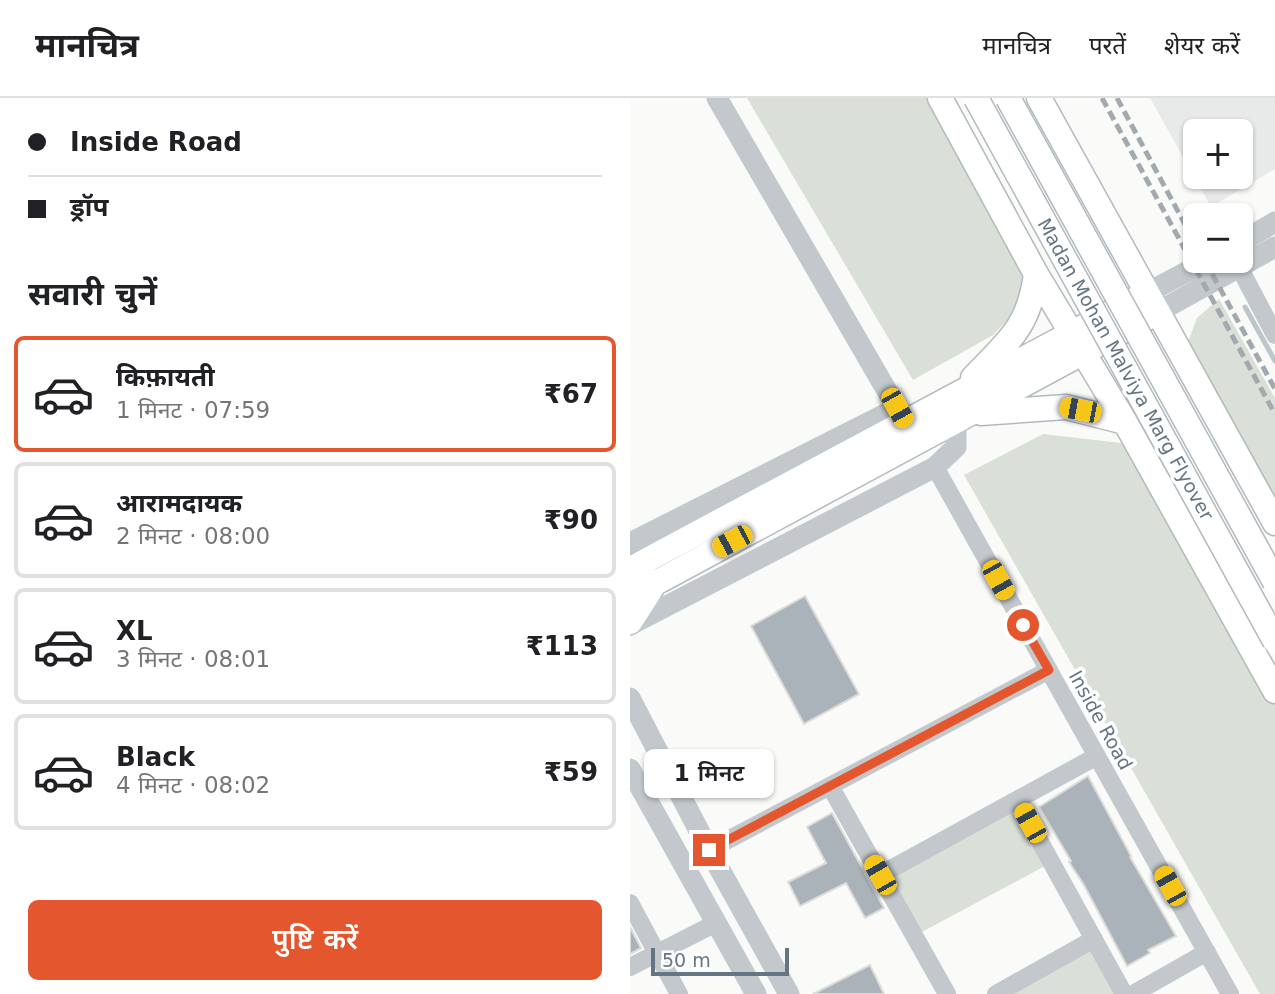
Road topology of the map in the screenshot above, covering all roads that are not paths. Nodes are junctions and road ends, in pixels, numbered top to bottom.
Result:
1 (717, 98) edge
2 (940, 98) edge
3 (976, 98) edge
4 (1008, 98) edge
5 (1039, 98) edge
6 (1275, 222) edge
7 (1253, 235) edge
8 (1275, 247) edge
9 (1253, 259) edge
10 (1191, 273) edge
11 (1224, 273) edge
12 (1242, 273) edge
13 (1036, 274) junction
14 (1152, 302) junction
15 (1275, 335) edge
16 (1077, 343) junction
17 (961, 409) junction
18 (901, 415) junction
19 (1125, 422) junction
20 (935, 467) junction
21 (1275, 523) edge
22 (630, 543) edge
23 (630, 569) edge
24 (655, 582) junction
25 (1275, 582) edge
26 (630, 594) edge
27 (630, 623) edge
28 (1275, 642) edge
29 (1049, 670) junction
30 (1275, 691) edge
31 (630, 698) edge
32 (1097, 756) junction
33 (630, 771) edge
34 (830, 786) junction
35 (1017, 800) junction
36 (709, 850) junction
37 (880, 875) junction
38 (630, 903) edge
39 (716, 923) junction
40 (1094, 939) junction
41 (1207, 951) junction
42 (657, 953) junction
43 (630, 967) edge
44 (679, 994) edge
45 (756, 994) edge
46 (789, 994) edge
47 (947, 994) edge
48 (996, 994) edge
49 (1124, 994) edge
50 (1133, 994) edge
51 (1230, 994) edge

1 - 18 street
2 - 13 main road
3 - 28 main road, Madan Mohan Malviya Marg Flyover, bridge
4 - 25 main road, Madan Mohan Malviya Marg Flyover, bridge
5 - 14 main road
6 - 7 street
8 - 9 street
10 - 14 street
11 - 14 street
12 - 15 street
13 - 16 main road
13 - 17 main road
14 - 16 main road
14 - 21 main road
16 - 17 main road
16 - 19 main road
17 - 18 main road
17 - 19 main road
17 - 20 street
17 - 24 main road
18 - 22 street
18 - 23 main road
19 - 30 main road
20 - 27 street
20 - 29 street, Inside Road
24 - 26 main road
24 - 27 main road
29 - 32 street, Inside Road
29 - 34 street
31 - 36 street
32 - 35 street
32 - 41 street, Inside Road
33 - 39 street
34 - 36 street
34 - 37 street
35 - 37 street
35 - 40 street
36 - 46 street
37 - 47 street
38 - 42 street
39 - 42 street
39 - 45 street
40 - 48 street
40 - 49 street
41 - 50 street
41 - 51 street, Inside Road
42 - 43 street
42 - 44 street

